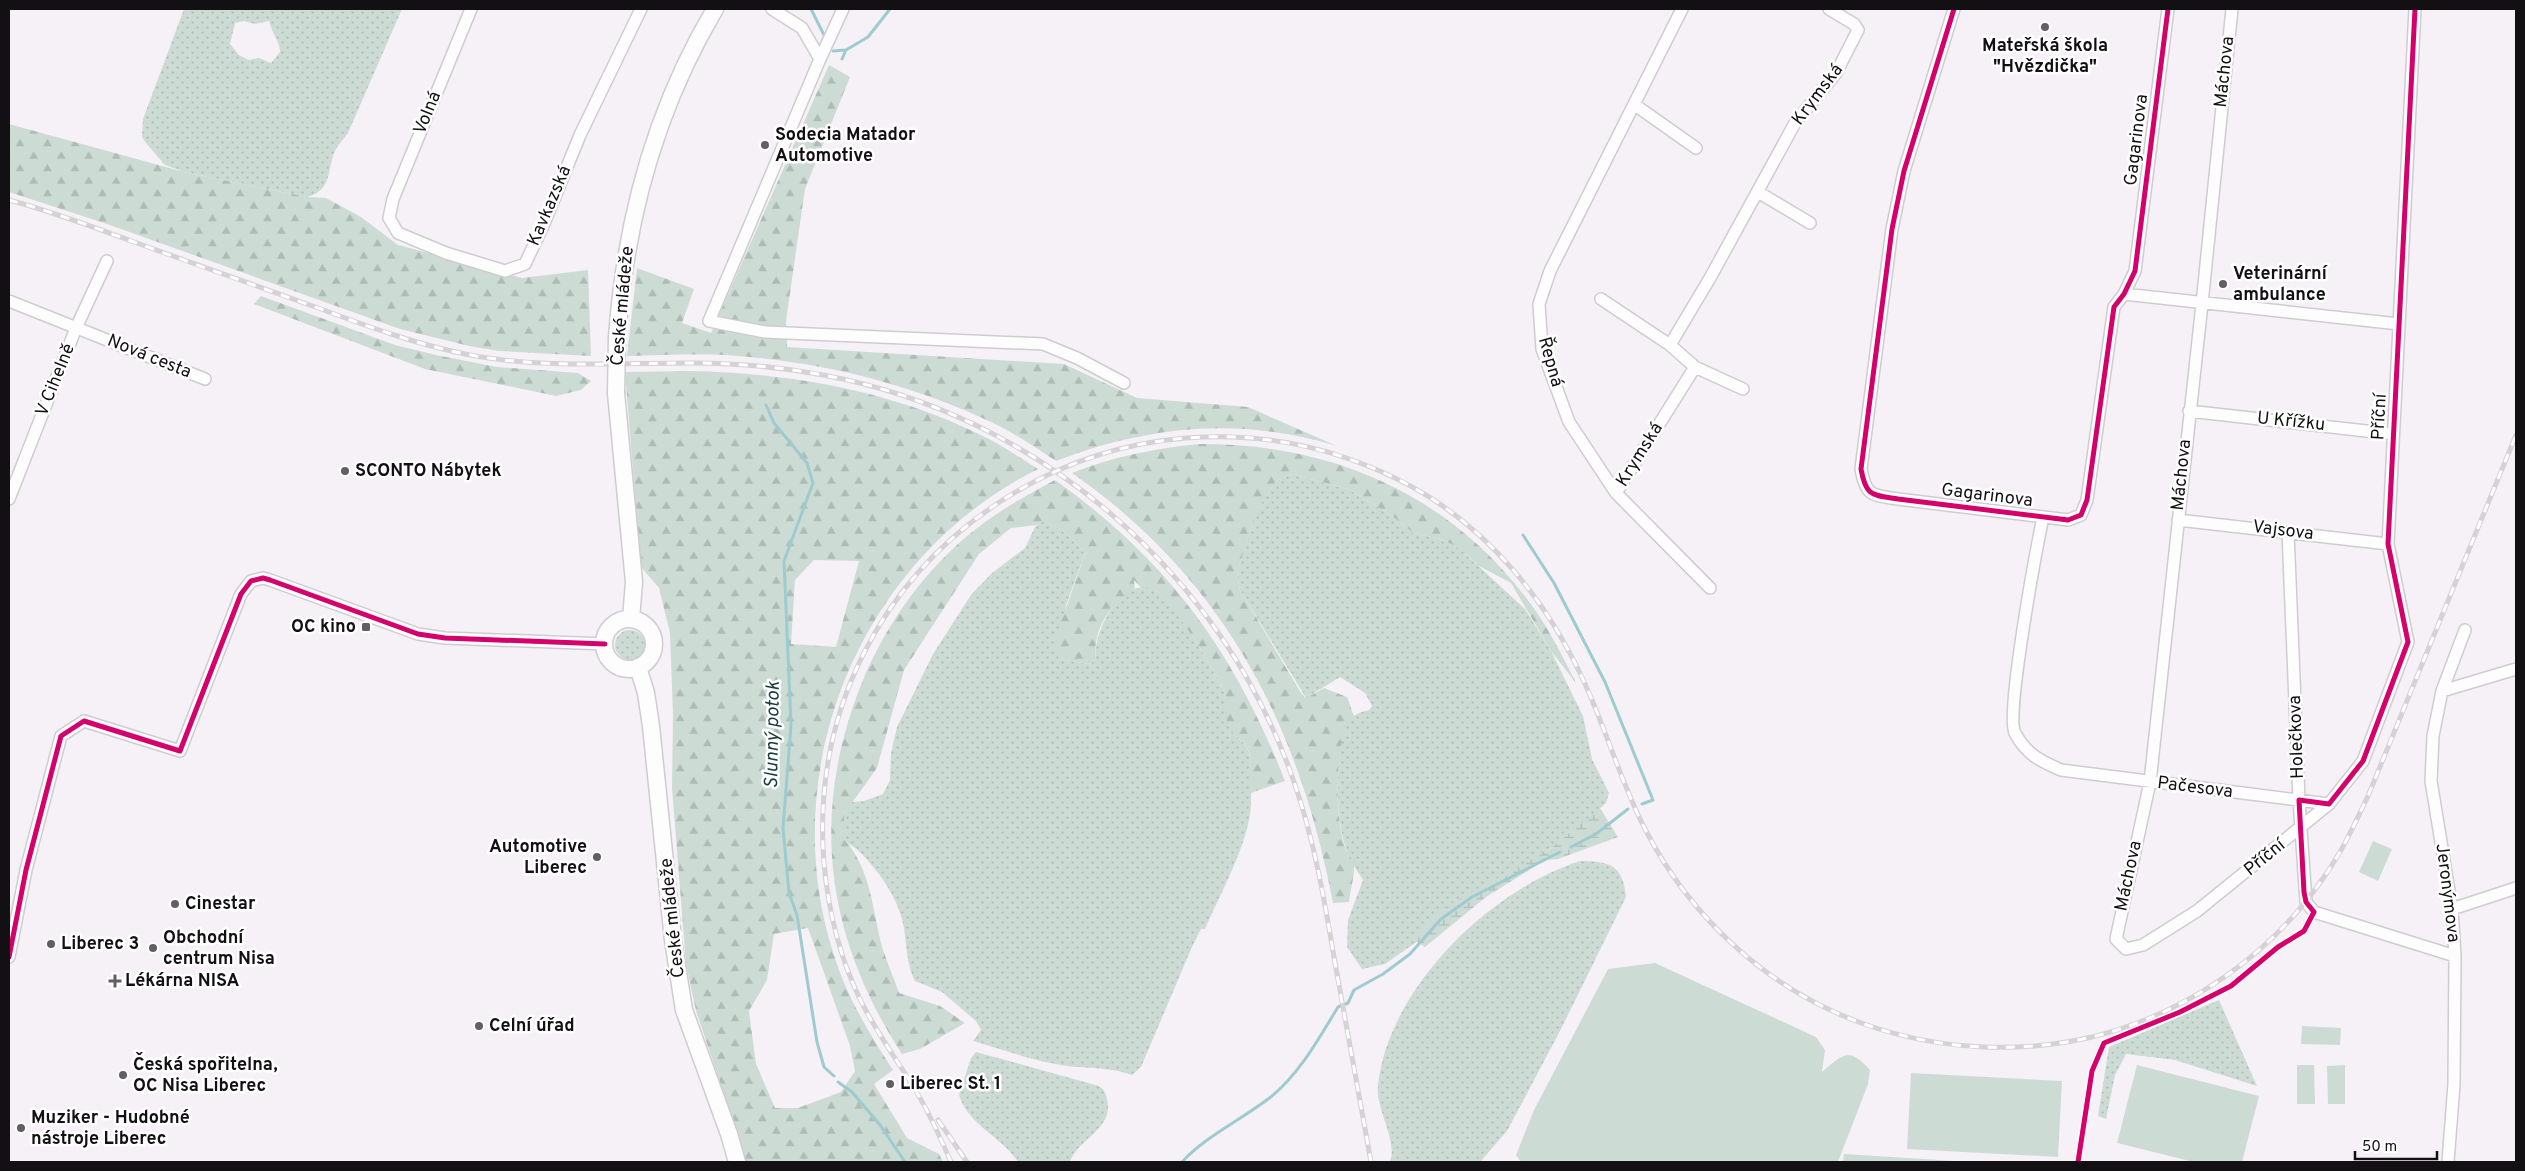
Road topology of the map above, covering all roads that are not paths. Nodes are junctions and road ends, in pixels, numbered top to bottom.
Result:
1 (471, 9) edge
2 (640, 9) edge
3 (715, 9) edge
4 (772, 9) edge
5 (843, 9) edge
6 (1682, 9) edge
7 (1828, 9) edge
8 (1954, 9) edge
9 (2168, 9) edge
10 (2232, 9) edge
11 (2415, 9) edge
12 (820, 59) junction
13 (1634, 105) junction
14 (1696, 148) dead end
15 (1758, 192) junction
16 (389, 218) joint
17 (1810, 223) dead end
18 (107, 261) dead end
19 (2124, 294) junction
20 (1601, 299) dead end
21 (9, 301) edge
22 (2202, 304) junction
23 (2399, 324) junction
24 (76, 328) junction
25 (1670, 345) junction
26 (1695, 367) junction
27 (205, 379) dead end
28 (1124, 383) dead end
29 (1743, 389) dead end
30 (2189, 411) junction
31 (2393, 434) junction
32 (1616, 493) junction
33 (9, 499) edge
34 (2043, 517) junction
35 (2178, 520) junction
36 (2288, 532) junction
37 (2388, 544) junction
38 (1710, 588) dead end
39 (631, 619) junction
40 (2465, 630) dead end
41 (605, 644) junction
42 (638, 667) junction
43 (2516, 669) edge
44 (2442, 691) junction
45 (2061, 770) joint
46 (2150, 782) junction
47 (2299, 800) junction
48 (2329, 804) junction
49 (2301, 828) junction
50 (2516, 888) edge
51 (2452, 909) junction
52 (2116, 939) joint
53 (2455, 956) junction
54 (9, 957) edge
55 (737, 1162) edge
56 (2448, 1162) edge

1 - 16 street, Volná
2 - 16 street, Kavkazská
3 - 39 street, České mládeže, bridge
4 - 12 street
5 - 12 street
6 - 13 street, Řepná
7 - 15 street, Krymská
8 - 34 street, Gagarinova
9 - 19 street, Gagarinova
10 - 22 street, Máchova
11 - 23 street, Příční
12 - 28 street
13 - 14 street
13 - 32 street, Řepná
15 - 17 street
15 - 25 street, Krymská
18 - 24 street, V Cihelně
19 - 22 street
19 - 34 street, Gagarinova
20 - 25 street
21 - 24 street, Nová cesta
22 - 23 street
22 - 30 street, Máchova
23 - 31 street, Příční
24 - 27 street, Nová cesta
24 - 33 street, V Cihelně
25 - 26 street
26 - 29 street
26 - 32 street, Krymská
30 - 31 street, U Křížku
30 - 35 street, Máchova
31 - 37 street, Příční
32 - 38 street, Řepná
34 - 45 street, Gagarinova
35 - 36 street, Vajsova
35 - 46 street, Máchova
36 - 37 street, Vajsova
36 - 47 street, Holečkova
37 - 48 street, Příční
39 - 41 street
39 - 42 street
40 - 44 street, Jeronýmova
41 - 42 street
41 - 54 street
42 - 55 street, České mládeže
43 - 44 street
44 - 51 street, Jeronýmova
45 - 46 street, Pačesova
46 - 47 street, Pačesova
46 - 52 street, Máchova
47 - 48 street, Pačesova
47 - 49 street, Holečkova
48 - 49 street, Příční
49 - 52 street, Příční
49 - 53 street, Holečkova
50 - 51 street
51 - 53 street, Jeronýmova
53 - 56 street, Jeronýmova

